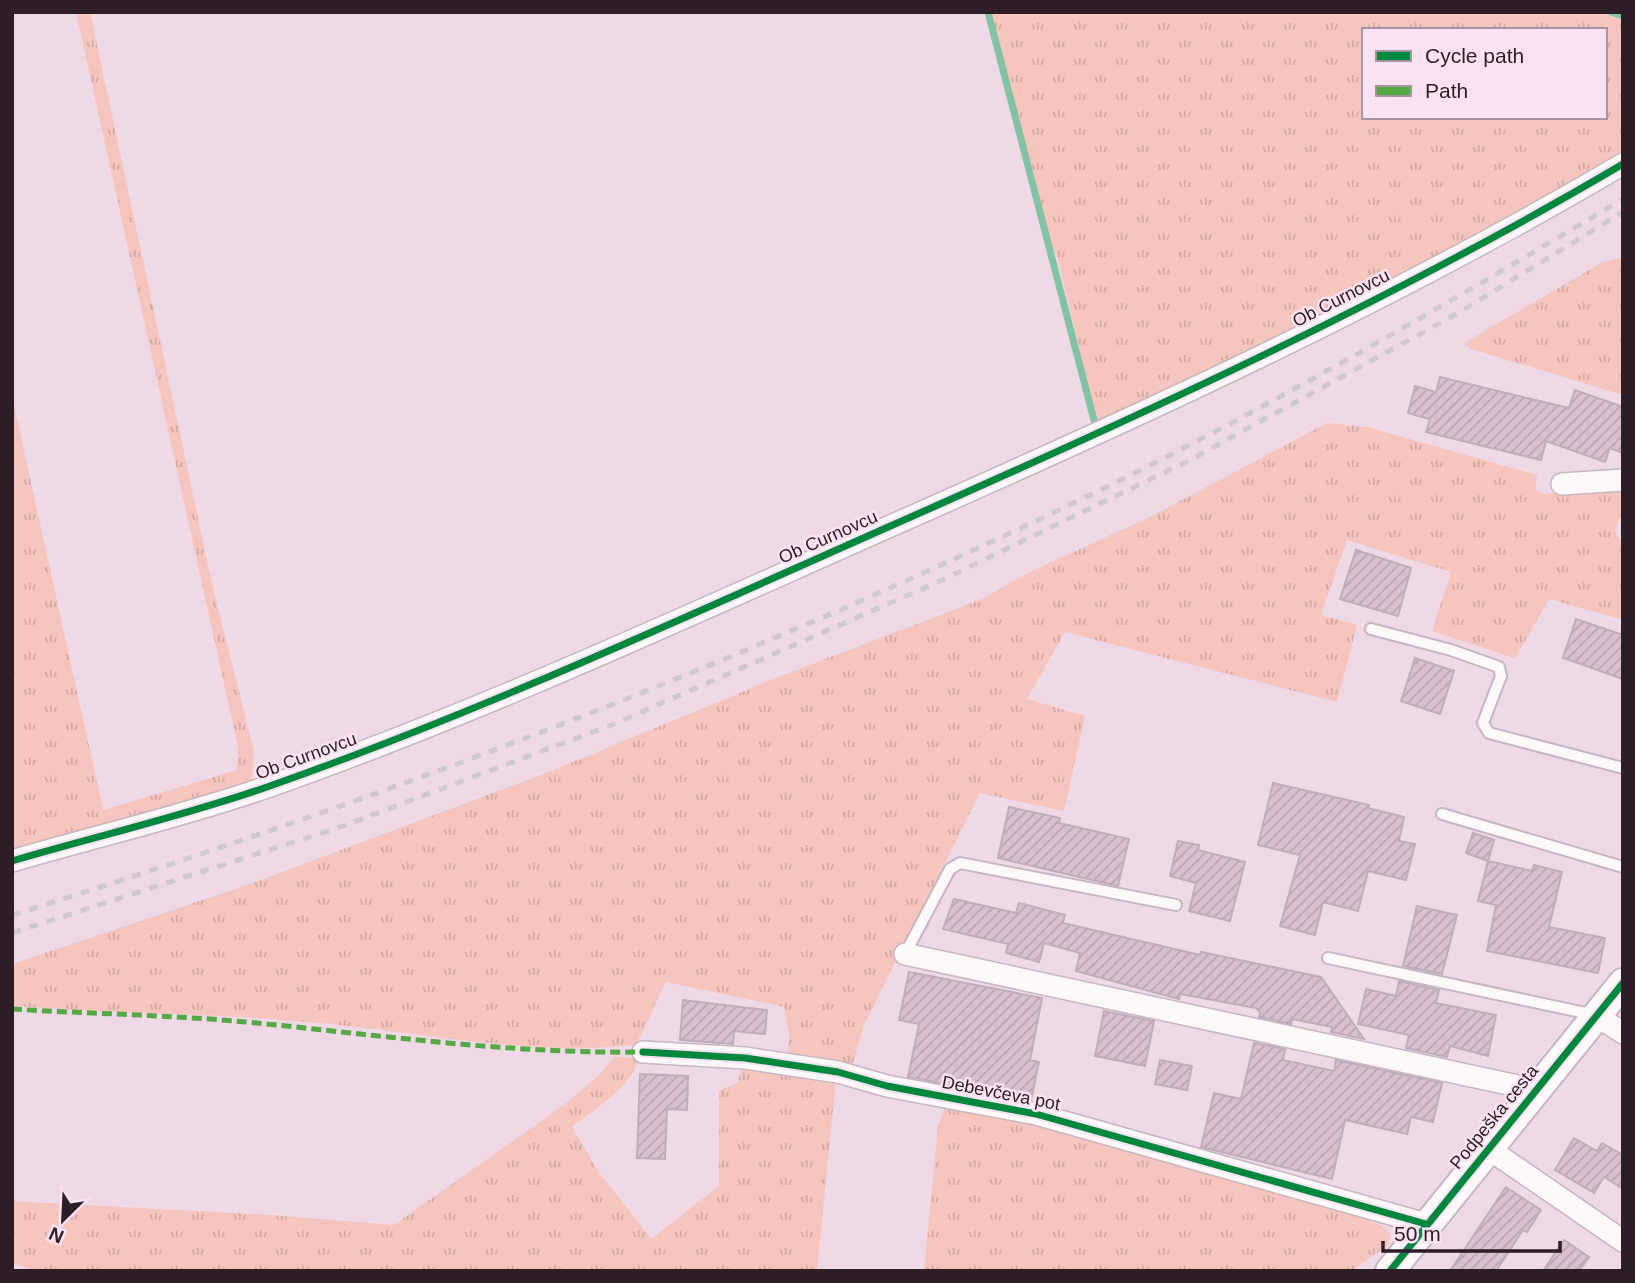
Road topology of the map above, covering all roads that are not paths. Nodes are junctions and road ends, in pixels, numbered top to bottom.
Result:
1 (1623, 164) edge
2 (1623, 480) edge
3 (1562, 484) dead end
4 (1371, 629) dead end
5 (1623, 768) edge
6 (1442, 814) dead end
7 (12, 861) edge
8 (1623, 867) edge
9 (1176, 905) dead end
10 (905, 954) joint
11 (1328, 958) dead end
12 (1623, 983) edge
13 (1597, 1016) junction
14 (1623, 1033) edge
15 (643, 1052) dead end
16 (1536, 1090) junction
17 (1489, 1149) junction
18 (1426, 1224) junction
19 (1623, 1241) edge
20 (1390, 1271) edge

1 - 7 street, Ob Curnovcu
2 - 3 street
4 - 5 lane
6 - 8 lane
9 - 10 lane
10 - 16 street
11 - 13 lane
12 - 13 main road, Podpeška cesta
13 - 14 street
13 - 16 main road, Podpeška cesta
15 - 18 street, Debevčeva pot
16 - 17 main road, Podpeška cesta
17 - 18 main road, Podpeška cesta
17 - 19 street
18 - 20 main road, Podpeška cesta

